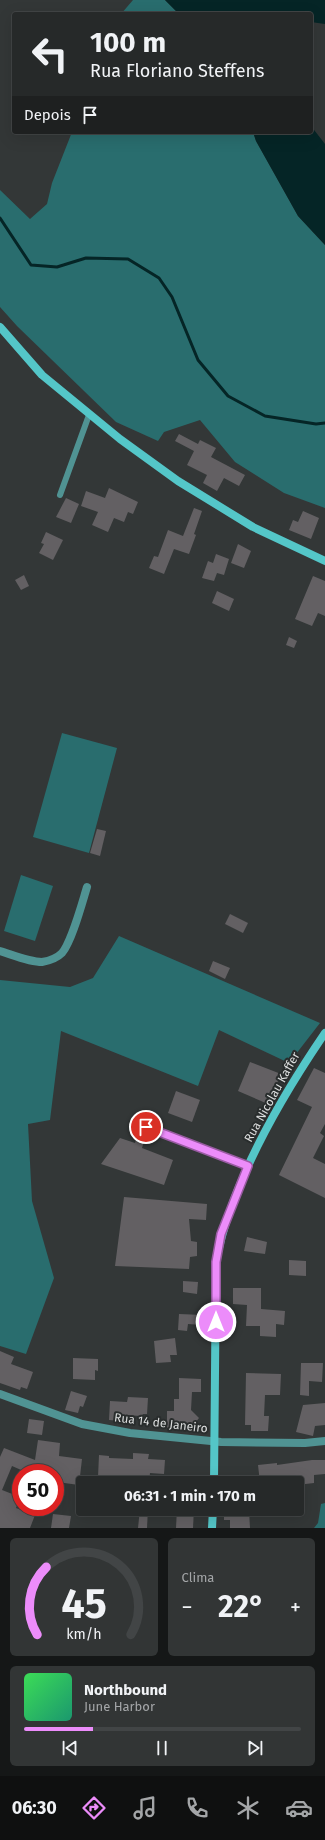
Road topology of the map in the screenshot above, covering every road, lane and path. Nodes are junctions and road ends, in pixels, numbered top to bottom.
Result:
1 (0, 327) edge
2 (89, 415) junction
3 (60, 495) dead end
4 (325, 561) edge
5 (87, 887) dead end
6 (0, 951) edge
7 (325, 1032) edge
8 (146, 1127) dead end
9 (248, 1166) junction
10 (0, 1394) edge
11 (215, 1442) junction
12 (325, 1442) edge
13 (214, 1476) edge
14 (213, 1516) edge
15 (212, 1528) edge

1 - 2 main road
2 - 3 lane
2 - 4 main road
5 - 6 street
7 - 9 main road, Rua Nicolau Kaffer
8 - 9 street
9 - 11 main road, Rua Nicolau Kaffer
10 - 11 street, Rua 14 de Janeiro
11 - 12 street, Rua 14 de Janeiro
11 - 13 main road, Rua Nicolau Kaffer
14 - 15 main road

